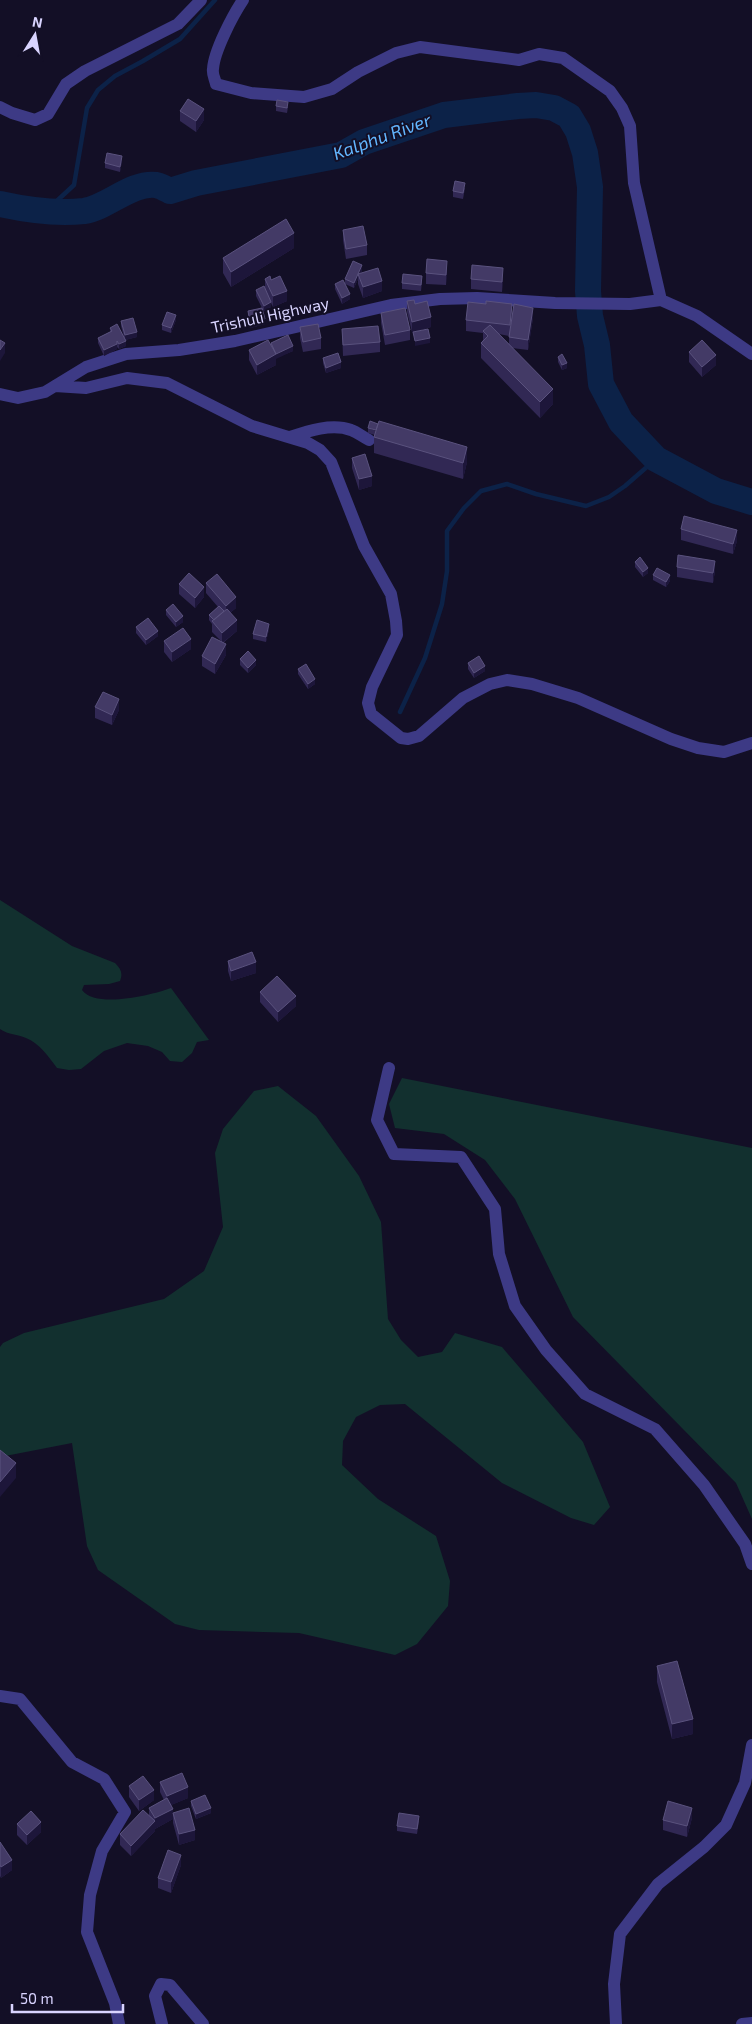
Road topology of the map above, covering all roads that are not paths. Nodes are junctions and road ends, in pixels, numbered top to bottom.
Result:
1 (201, 0) edge
2 (244, 0) edge
3 (0, 107) edge
4 (661, 300) junction
5 (752, 354) edge
6 (55, 386) junction
7 (0, 394) edge
8 (290, 437) junction
9 (369, 440) dead end
10 (752, 743) edge
11 (389, 1068) dead end
12 (752, 1564) edge
13 (0, 1696) edge
14 (752, 1745) edge
15 (752, 2023) edge
16 (119, 2024) edge
17 (162, 2024) edge
18 (203, 2024) edge
19 (616, 2024) edge
20 (742, 2024) edge

1 - 3 street
2 - 4 street
4 - 5 street
4 - 6 street, Trishuli Highway
6 - 7 street, Trishuli Highway
6 - 8 street
8 - 9 street
8 - 10 street
11 - 12 street
13 - 16 street
14 - 19 street
15 - 20 street
17 - 18 street

